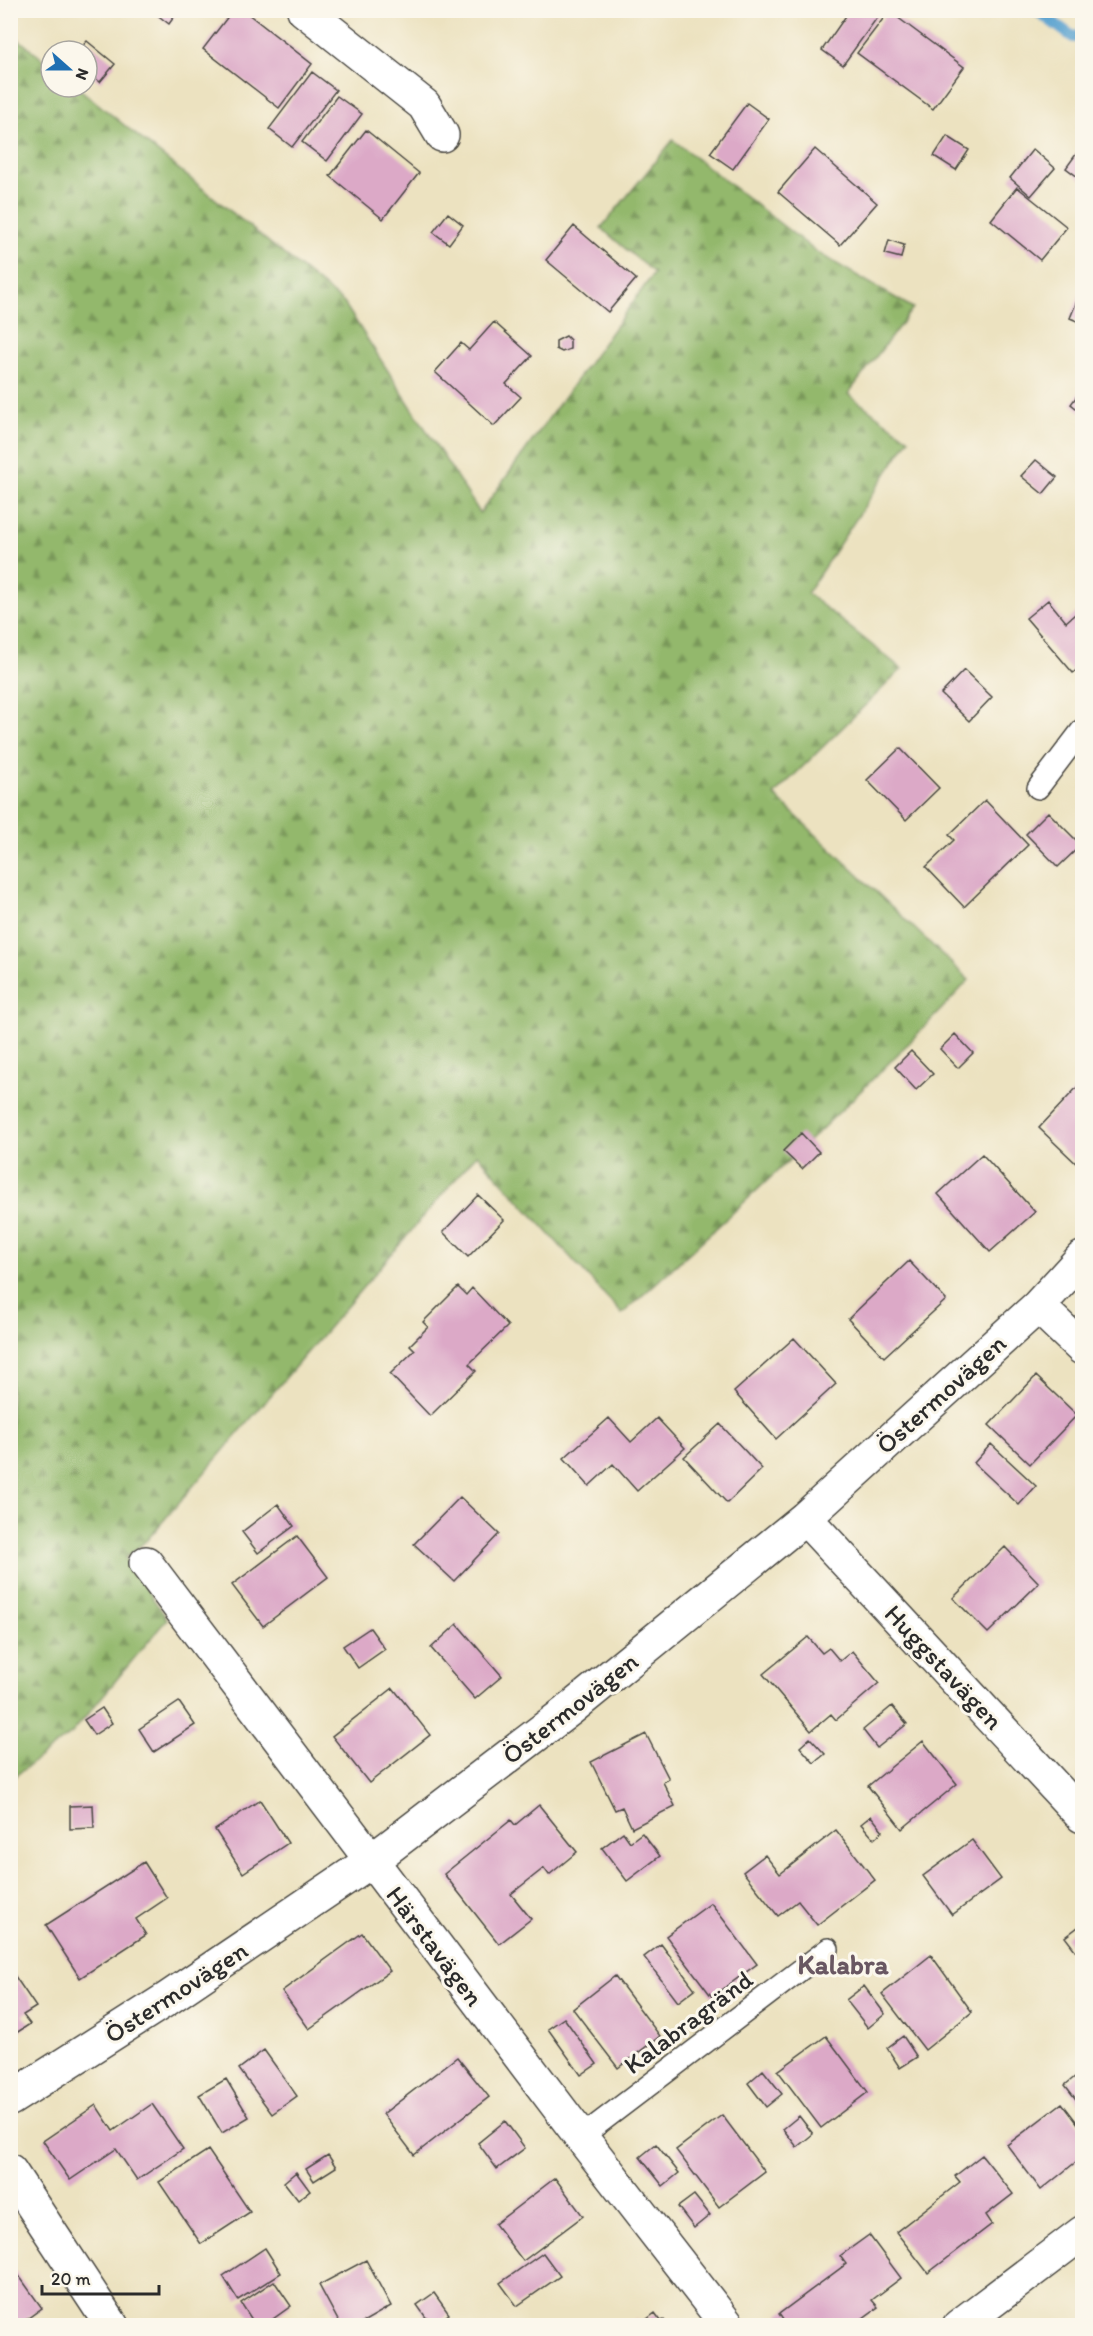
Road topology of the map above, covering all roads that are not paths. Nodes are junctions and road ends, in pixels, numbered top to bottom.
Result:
1 (304, 10) edge
2 (442, 135) dead end
3 (1083, 730) edge
4 (1038, 788) dead end
5 (1083, 1258) edge
6 (1038, 1306) junction
7 (1083, 1348) edge
8 (805, 1518) junction
9 (146, 1563) dead end
10 (1083, 1816) edge
11 (371, 1861) junction
12 (828, 1949) dead end
13 (10, 2099) edge
14 (581, 2137) junction
15 (10, 2171) edge
16 (1083, 2233) edge
17 (112, 2325) edge
18 (728, 2325) edge
19 (959, 2325) edge

1 - 2 street
3 - 4 lane
5 - 6 street, Östermovägen
6 - 7 street
6 - 8 street, Östermovägen
8 - 10 street, Huggstavägen
8 - 11 street, Östermovägen
9 - 11 street, Härstavägen
11 - 13 street, Östermovägen
11 - 14 street, Härstavägen
12 - 14 lane, Kalabragränd
14 - 18 street, Härstavägen
15 - 17 street
16 - 19 street

